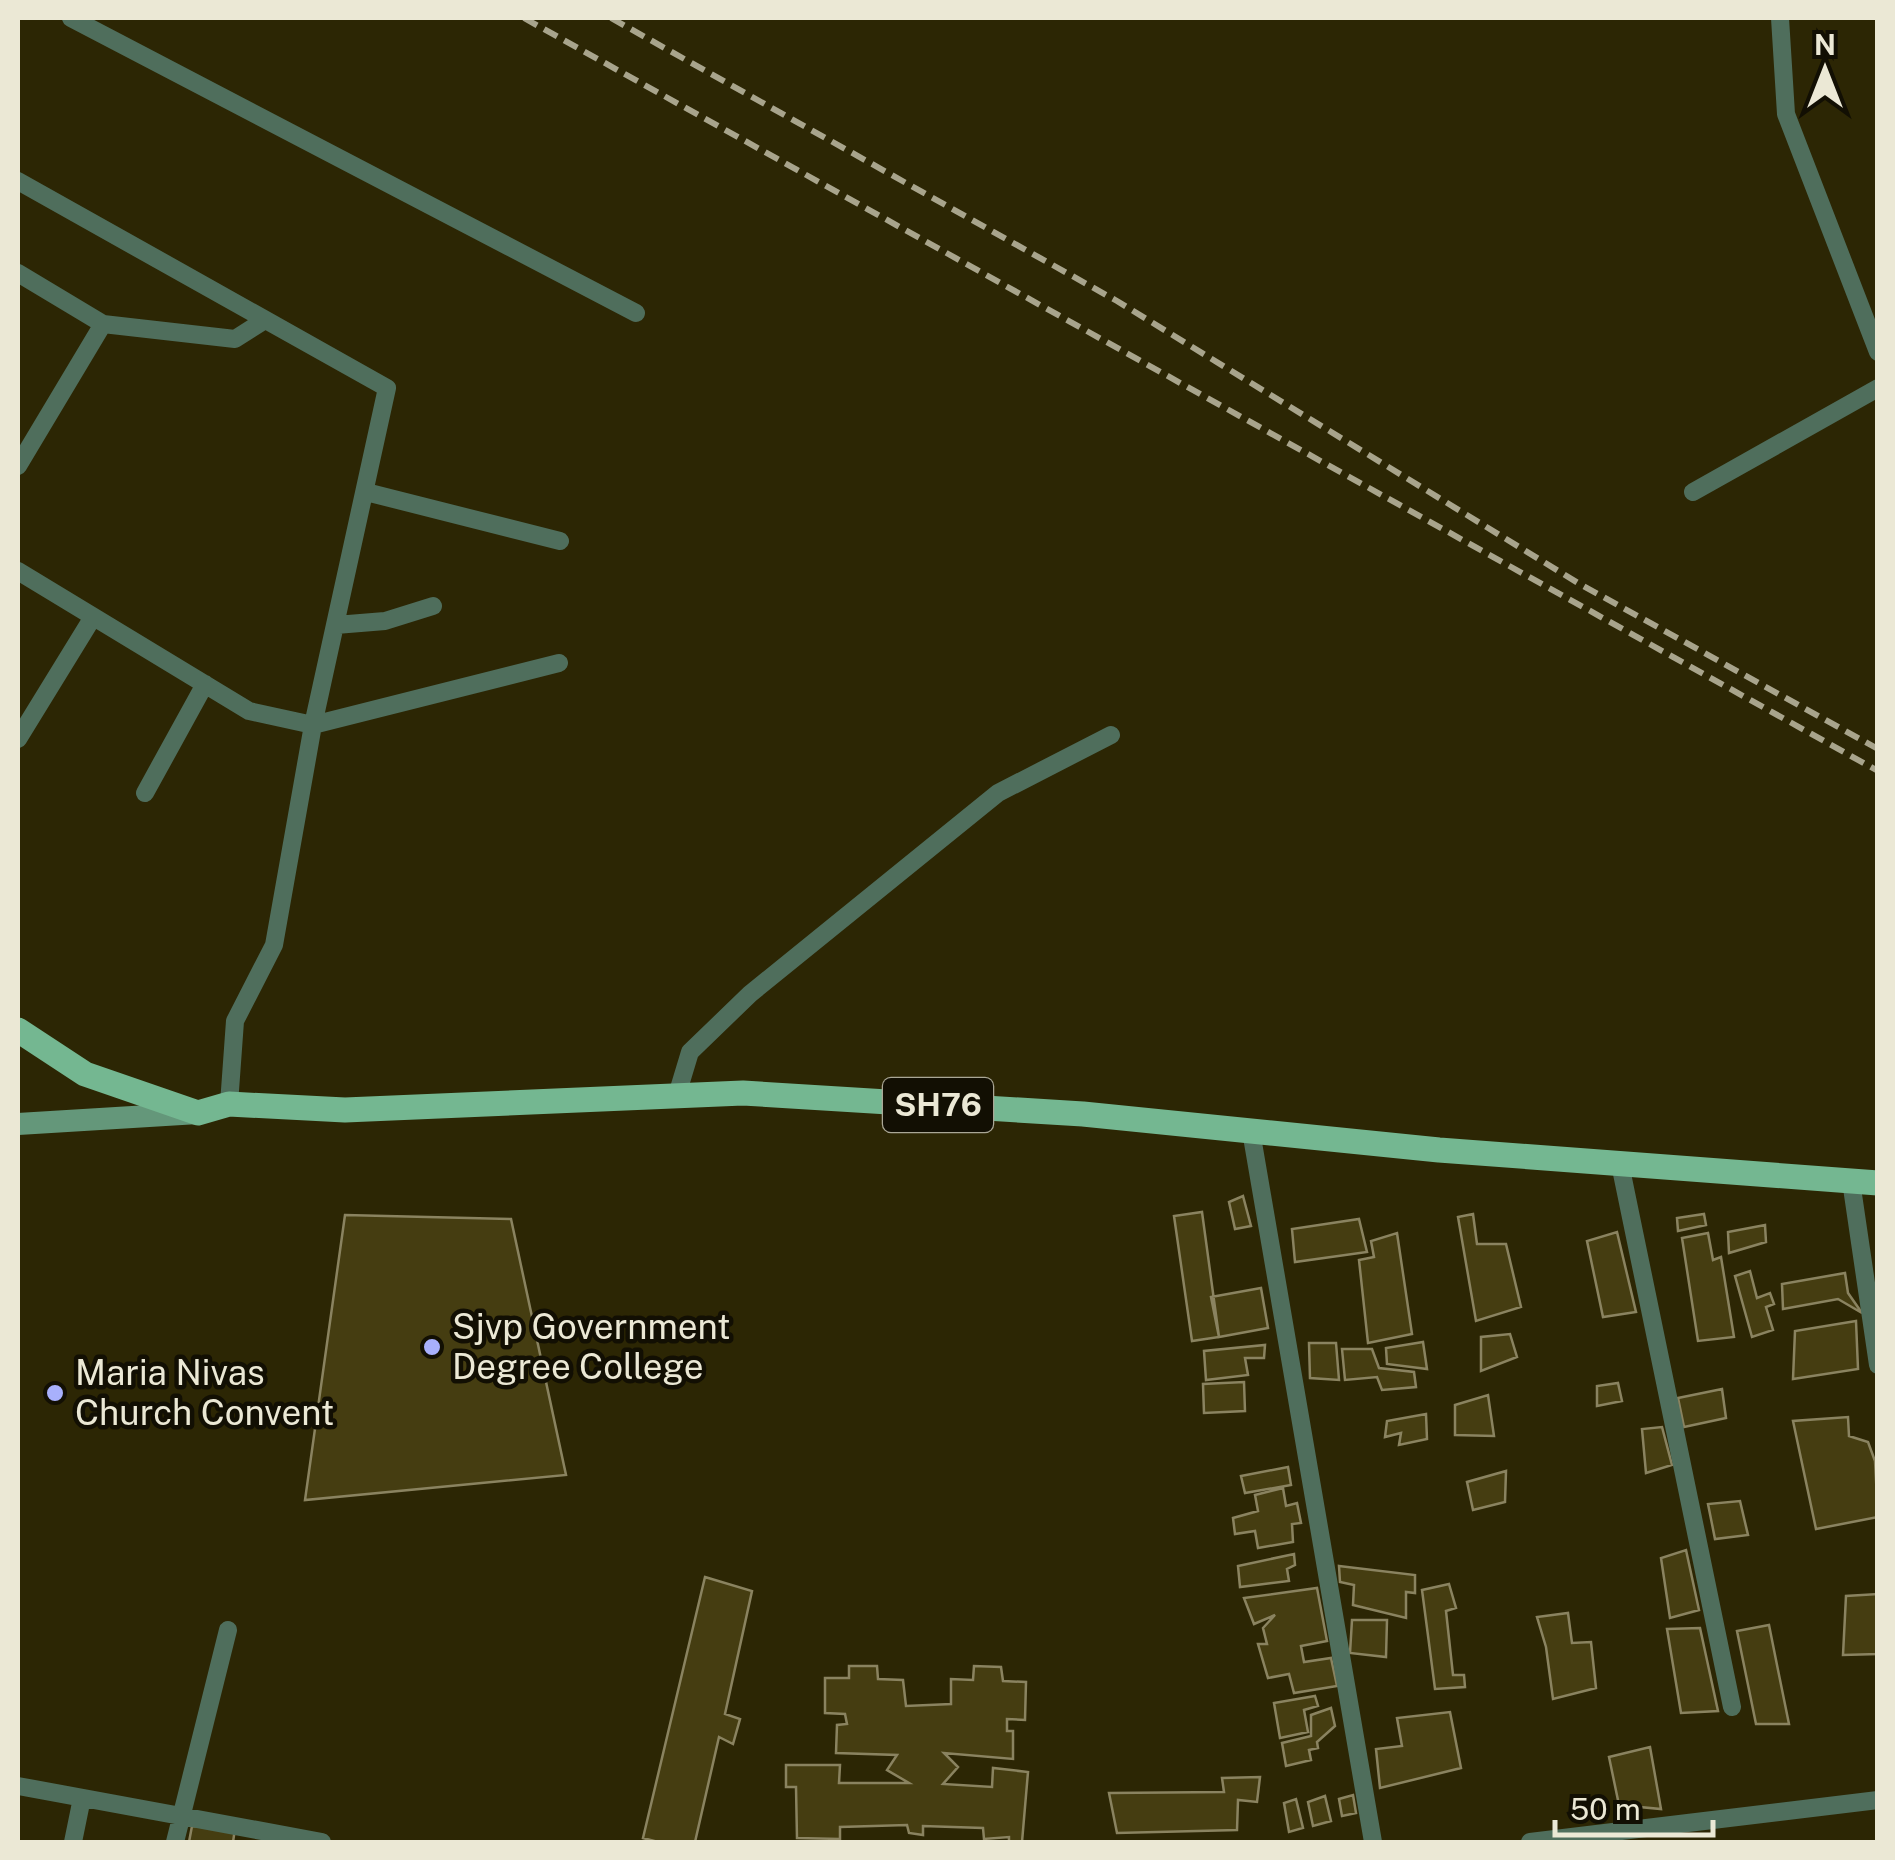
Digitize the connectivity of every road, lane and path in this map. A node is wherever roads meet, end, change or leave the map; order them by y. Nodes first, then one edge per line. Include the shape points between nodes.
1 (71, 18) edge
2 (1780, 18) edge
3 (18, 181) edge
4 (18, 274) edge
5 (636, 313) dead end
6 (265, 320) junction
7 (103, 324) junction
8 (1878, 352) edge
9 (1878, 388) edge
10 (18, 466) edge
11 (366, 492) junction
12 (1692, 492) dead end
13 (560, 542) dead end
14 (18, 571) edge
15 (434, 606) dead end
16 (94, 617) junction
17 (336, 624) junction
18 (559, 662) dead end
19 (204, 684) junction
20 (313, 725) junction
21 (1111, 735) dead end
22 (18, 739) edge
23 (145, 793) dead end
24 (18, 1030) edge
25 (677, 1095) junction
26 (230, 1104) junction
27 (198, 1113) junction
28 (18, 1124) edge
29 (1250, 1131) junction
30 (1620, 1164) junction
31 (1851, 1182) junction
32 (1878, 1184) edge
33 (1878, 1365) edge
34 (228, 1630) dead end
35 (1732, 1706) dead end
36 (18, 1786) edge
37 (82, 1798) junction
38 (1878, 1800) edge
39 (180, 1816) junction
40 (73, 1842) edge
41 (174, 1842) edge
42 (322, 1842) edge
43 (1373, 1842) edge
44 (1530, 1842) edge

1 - 5 street
2 - 8 street via 1786,114
3 - 6 street
4 - 7 street
6 - 7 street via 235,339
6 - 11 street via 387,388
7 - 10 street
9 - 12 street
11 - 13 street
11 - 17 street
14 - 16 street
15 - 17 street via 385,621
16 - 19 street
16 - 22 street
17 - 20 street
18 - 20 street
19 - 20 street via 249,711
19 - 23 street
20 - 26 street via 274,945 235,1021
21 - 25 street via 998,793 750,994 690,1052
24 - 27 main road via 85,1074
25 - 26 main road, SH76 via 345,1110
25 - 29 main road, SH76 via 1083,1114
26 - 27 main road, SH76
27 - 28 street
29 - 30 main road, SH76
29 - 43 street
30 - 31 main road, SH76
30 - 35 street
31 - 32 main road, SH76
31 - 33 street
34 - 39 street
36 - 37 street
37 - 39 street
37 - 40 street
38 - 44 street
39 - 41 street
39 - 42 street

